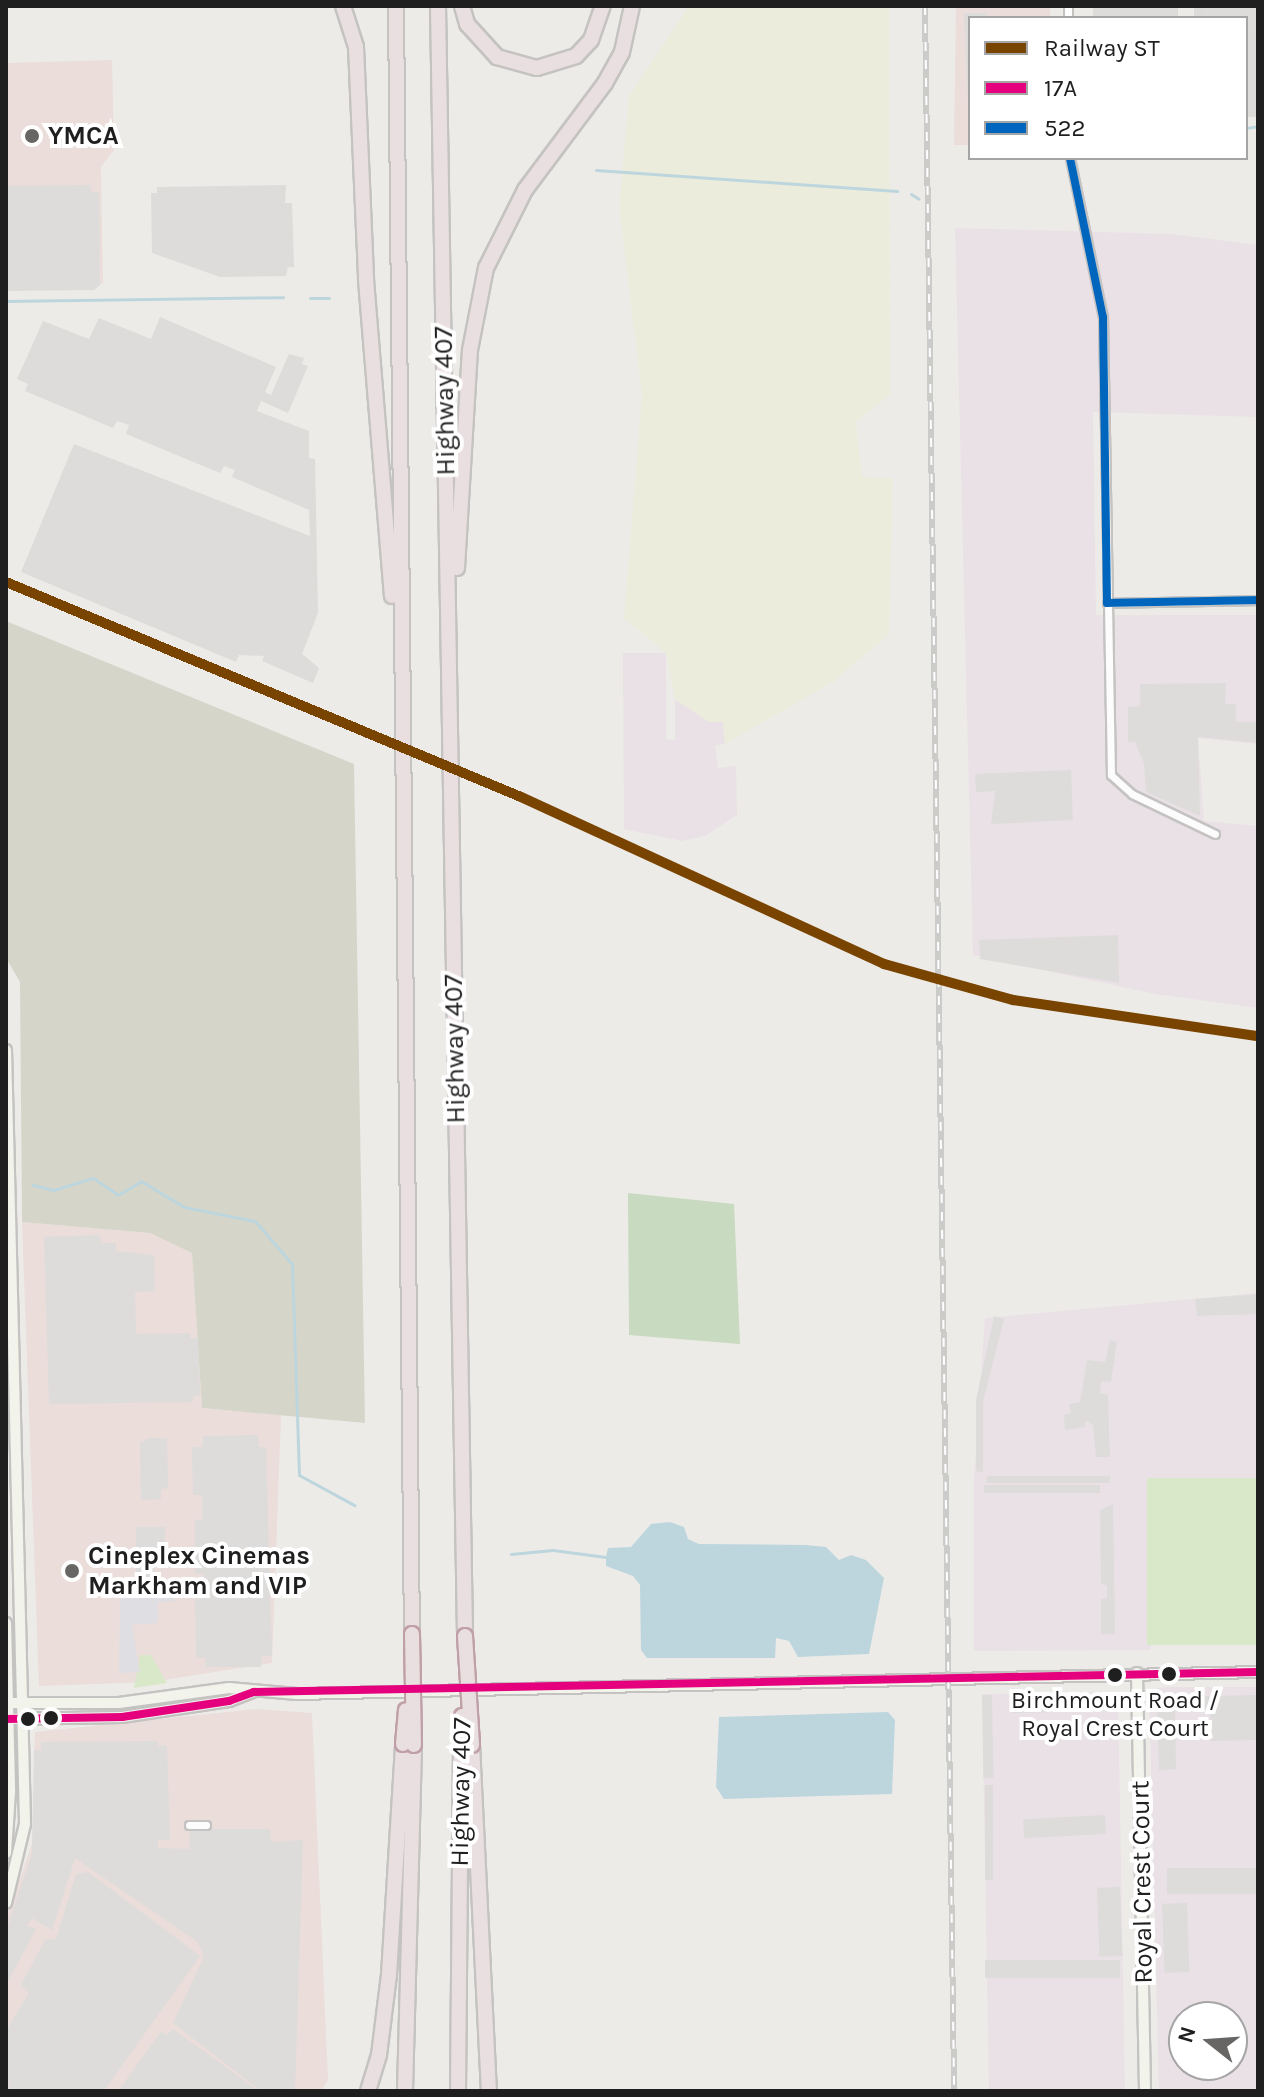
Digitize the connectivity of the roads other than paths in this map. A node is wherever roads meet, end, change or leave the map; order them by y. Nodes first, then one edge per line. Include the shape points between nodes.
1 (343, 6) edge
2 (396, 6) edge
3 (438, 6) edge
4 (462, 6) edge
5 (603, 6) edge
6 (632, 6) edge
7 (1070, 160) edge
8 (1258, 600) edge
9 (1107, 603) junction
10 (401, 688) junction
11 (451, 712) junction
12 (1215, 834) dead end
13 (6, 1050) edge
14 (10, 1428) edge
15 (6, 1623) edge
16 (1258, 1672) edge
17 (1137, 1673) junction
18 (254, 1692) junction
19 (7, 1703) edge
20 (22, 1703) junction
21 (7, 1719) edge
22 (23, 1719) junction
23 (409, 1744) junction
24 (466, 1744) junction
25 (189, 1825) dead end
26 (206, 1825) dead end
27 (6, 1853) edge
28 (6, 1903) edge
29 (368, 2091) edge
30 (405, 2091) edge
31 (458, 2091) edge
32 (489, 2091) edge
33 (1145, 2091) edge

1 - 10 highway via 356,47 366,280
2 - 10 highway, Highway 407
3 - 11 highway, Highway 407
4 - 5 highway via 467,24 497,57 537,68 558,66 576,56 591,40
6 - 11 highway via 622,52 605,83 525,190 486,268 470,350
7 - 9 street via 1103,317
8 - 9 street
9 - 12 street via 1111,775 1132,794
10 - 23 highway, Highway 407, bridge
11 - 24 highway, Highway 407, bridge
13 - 14 main road
14 - 20 main road
15 - 19 main road
16 - 17 main road
17 - 18 main road
17 - 33 main road, Royal Crest Court
18 - 20 main road via 229,1688 119,1703
18 - 22 main road via 229,1701 122,1717
19 - 20 main road
19 - 21 main road
20 - 22 main road
21 - 22 main road
21 - 27 main road
22 - 28 main road via 25,1824
23 - 29 highway via 389,1975 379,2055
23 - 30 highway, Highway 407
24 - 31 highway, Highway 407
24 - 32 highway
25 - 26 street

